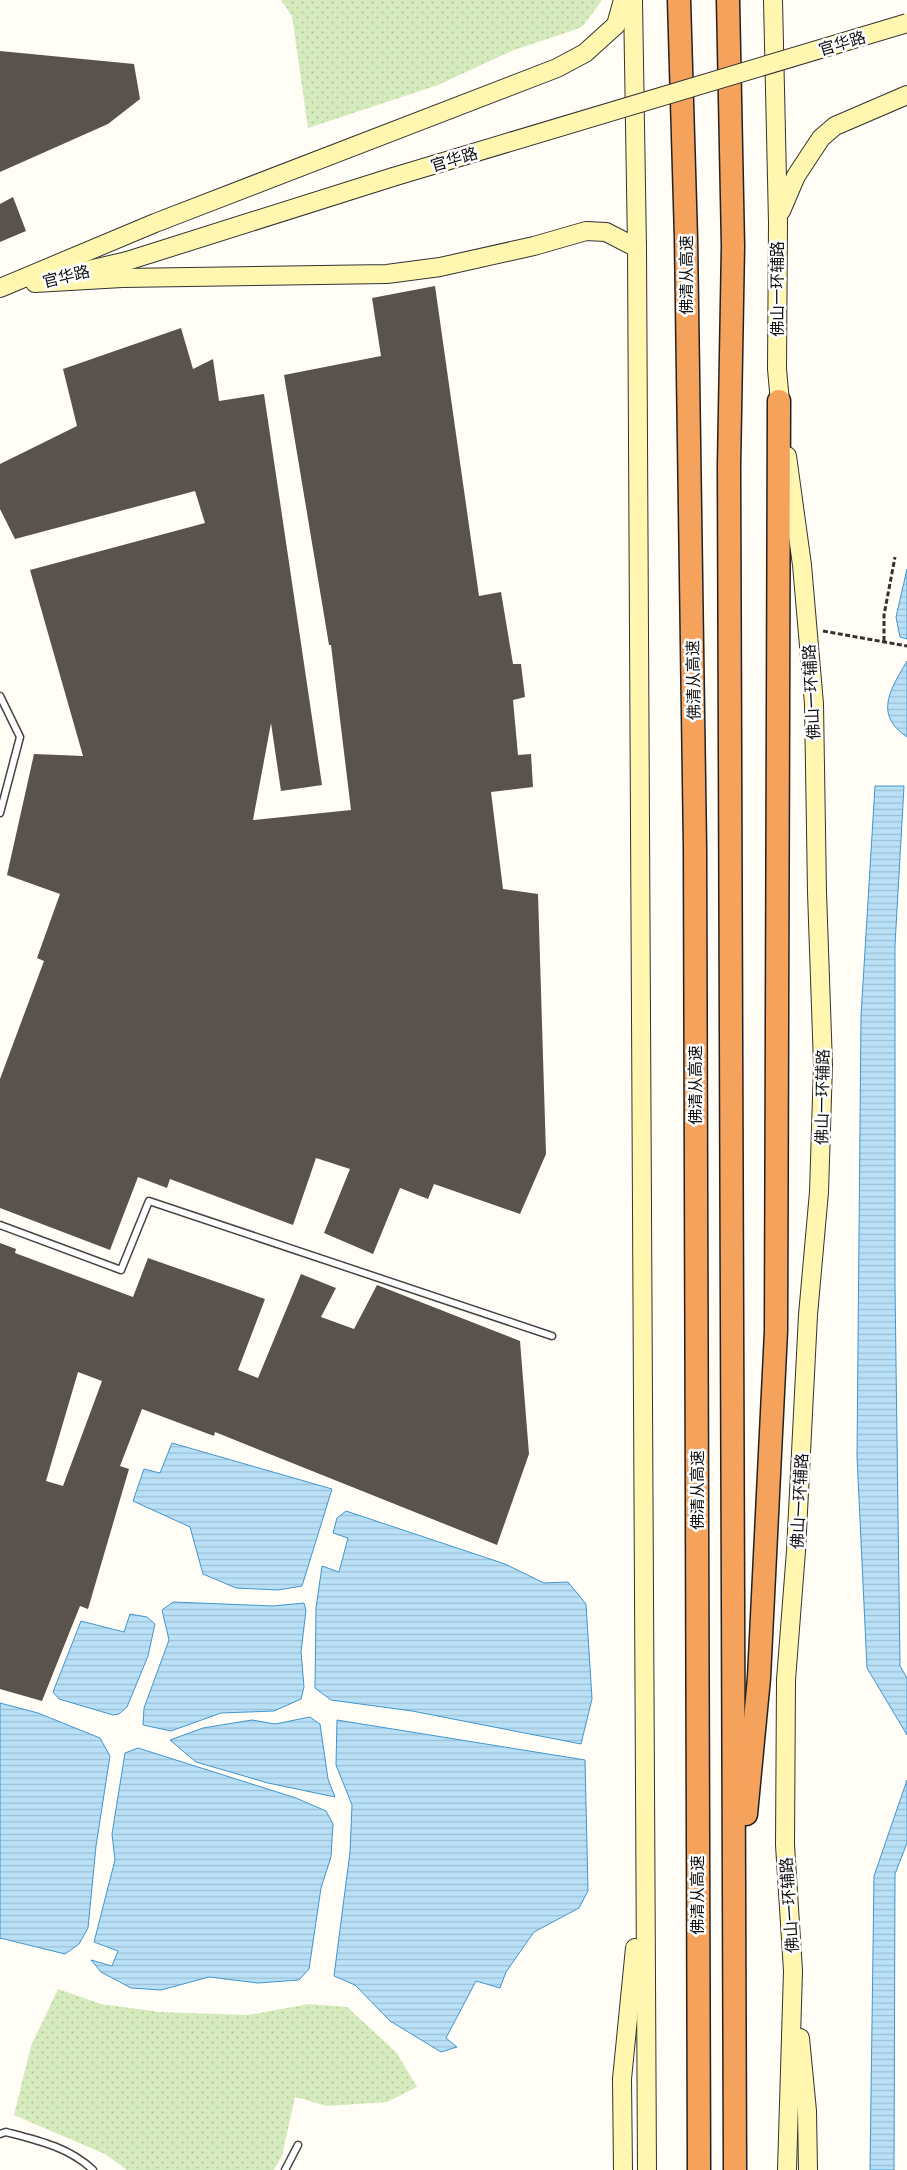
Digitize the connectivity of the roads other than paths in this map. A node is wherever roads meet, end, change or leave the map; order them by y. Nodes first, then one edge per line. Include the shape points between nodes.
1 (623, 0) edge
2 (633, 0) edge
3 (680, 0) edge
4 (728, 0) edge
5 (772, 0) edge
6 (907, 23) edge
7 (907, 95) edge
8 (778, 224) junction
9 (637, 248) junction
10 (35, 283) junction
11 (0, 288) edge
12 (0, 293) edge
13 (779, 400) junction
14 (0, 696) edge
15 (0, 813) edge
16 (0, 1225) edge
17 (552, 1336) dead end
18 (644, 1858) junction
19 (734, 1939) junction
20 (793, 1971) junction
21 (0, 2134) edge
22 (298, 2145) dead end
23 (92, 2170) edge
24 (285, 2170) edge
25 (623, 2170) edge
26 (647, 2170) edge
27 (700, 2170) edge
28 (735, 2170) edge
29 (787, 2170) edge
30 (808, 2170) edge

1 - 11 main road via 616,26 585,53 557,68 155,223
2 - 9 main road
3 - 27 highway, 佛清从高速 via 695,839
4 - 19 highway via 733,246 729,533
5 - 8 main road
6 - 10 main road, 官华路, bridge via 127,261
7 - 8 main road via 835,126 821,138 783,202
8 - 13 main road, 佛山一环辅路
9 - 10 main road via 606,232 586,231 449,265 388,274 122,278
9 - 18 main road
10 - 12 main road, 官华路
13 - 19 highway via 776,1331 760,1678
13 - 20 main road, 佛山一环辅路 via 802,565 814,704 823,1065 819,1192 808,1315 786,1680 785,1846
14 - 15 lane via 20,737
16 - 17 lane via 121,1270 149,1201
18 - 25 main road via 622,2079
18 - 26 main road
19 - 28 highway
20 - 29 main road, 佛山一环辅路
20 - 30 main road, 佛山一环辅路 via 807,2111
21 - 23 lane via 6,2132 50,2144 82,2160
22 - 24 lane

